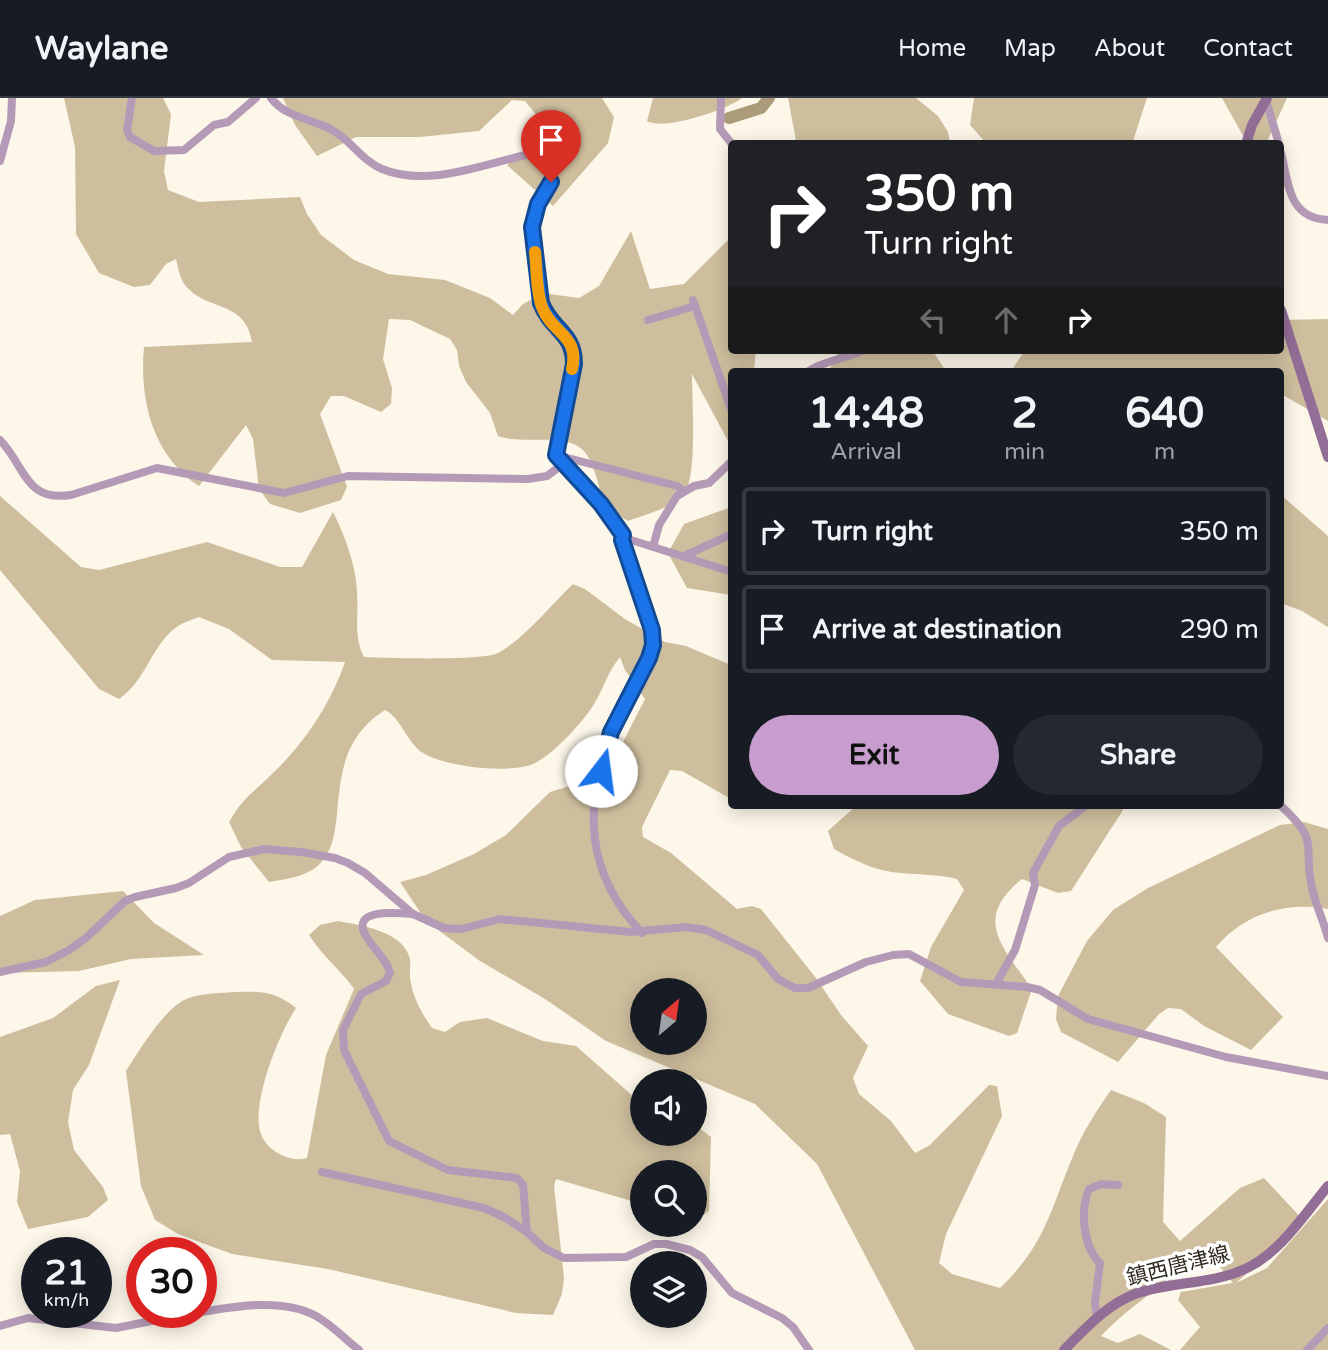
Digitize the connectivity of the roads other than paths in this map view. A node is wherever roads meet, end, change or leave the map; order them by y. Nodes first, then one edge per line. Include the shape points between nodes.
1 (12, 98) edge
2 (132, 98) edge
3 (256, 98) edge
4 (271, 98) edge
5 (721, 98) edge
6 (1267, 99) edge
7 (729, 140) edge
8 (1247, 140) edge
9 (1278, 140) edge
10 (0, 161) edge
11 (1284, 165) edge
12 (1328, 220) edge
13 (1284, 319) edge
14 (648, 320) dead end
15 (856, 354) edge
16 (814, 368) edge
17 (728, 401) edge
18 (0, 440) edge
19 (556, 455) junction
20 (1328, 457) edge
21 (562, 464) junction
22 (728, 465) edge
23 (684, 491) junction
24 (623, 535) junction
25 (728, 536) edge
26 (653, 547) junction
27 (684, 556) junction
28 (728, 571) edge
29 (1082, 809) edge
30 (1284, 809) edge
31 (413, 914) junction
32 (642, 933) junction
33 (1328, 938) edge
34 (0, 972) edge
35 (996, 984) junction
36 (1328, 1076) edge
37 (322, 1172) dead end
38 (1118, 1185) dead end
39 (1328, 1186) edge
40 (527, 1232) junction
41 (217, 1309) edge
42 (1097, 1317) junction
43 (0, 1326) edge
44 (126, 1326) edge
45 (1328, 1328) edge
46 (359, 1350) edge
47 (809, 1350) edge
48 (1064, 1350) edge
49 (1307, 1350) edge

1 - 10 street
2 - 3 street via 127,130 130,137 154,151 184,150
4 - 19 street via 288,113 337,132 369,161 396,173 435,176 530,154 547,161 551,182 532,227 541,303 574,352
5 - 7 street via 720,129
6 - 8 main road
6 - 9 street
11 - 12 street via 1299,209 1314,219
13 - 20 main road
14 - 17 street via 694,303
15 - 16 street
18 - 21 street via 35,489 57,497 157,468 284,492 360,475 528,479 547,476
19 - 21 street
19 - 23 street
21 - 24 street via 601,504
22 - 23 street via 709,483
23 - 26 street via 667,509
24 - 26 street
24 - 32 street via 653,645 611,732 596,792 593,831 603,871 628,918
25 - 27 street
26 - 27 street
27 - 28 street
29 - 35 street via 1059,826 1033,873 1035,886 1016,950
30 - 33 street via 1308,836 1312,891
31 - 32 street via 432,924 461,929 500,919
31 - 34 street via 348,863 264,849 229,857 176,888 125,901 69,950 46,962
31 - 40 street via 379,912 368,917 365,934 390,973 386,981 361,994 343,1030 344,1050 389,1141 448,1170 517,1178 523,1185
32 - 35 street via 686,927 706,930 758,955 778,979 795,988 808,988 866,962 909,954 961,982
35 - 36 street via 1040,990 1088,1019 1226,1056
37 - 40 street via 484,1208
38 - 42 street via 1101,1184 1089,1189 1086,1196 1086,1236 1100,1264
39 - 42 main road, 鎮西唐津線 via 1273,1250 1246,1268 1224,1277 1135,1294
40 - 47 street via 564,1258 626,1257 654,1244 690,1250 702,1257 732,1293 793,1327
41 - 46 street via 300,1309 324,1321
42 - 48 main road, 鎮西唐津線
43 - 44 street via 28,1318
45 - 49 street

